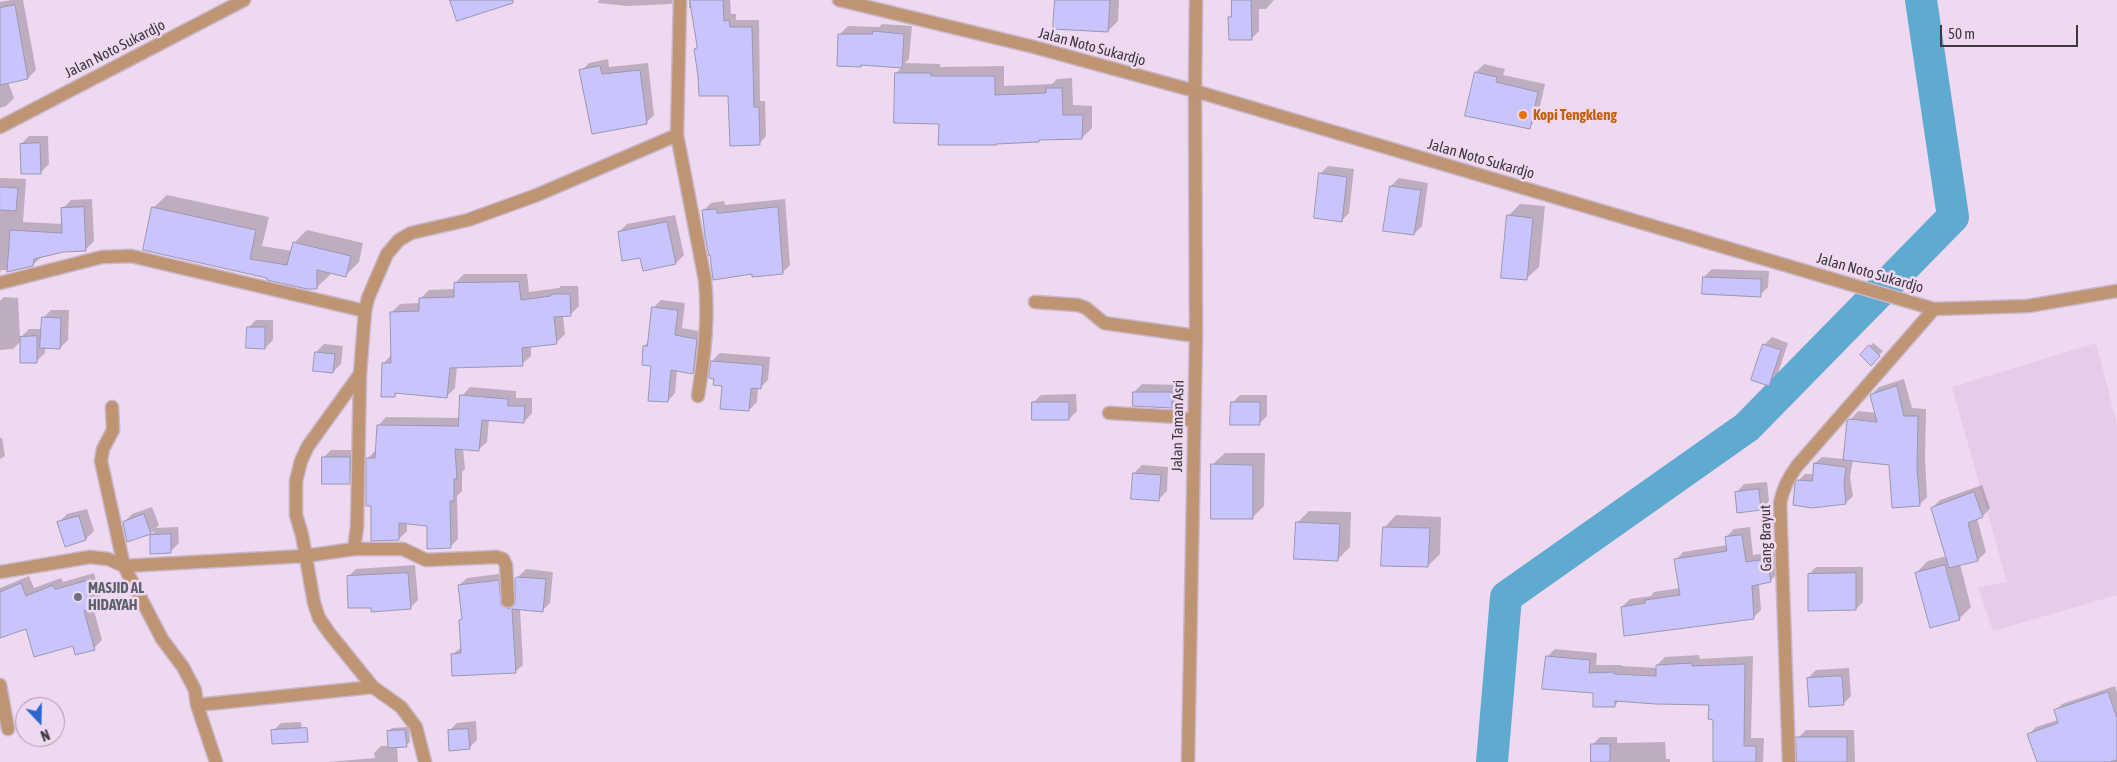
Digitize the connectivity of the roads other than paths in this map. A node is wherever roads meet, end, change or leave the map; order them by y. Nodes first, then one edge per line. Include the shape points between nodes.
1 (244, 0) edge
2 (680, 0) edge
3 (839, 0) edge
4 (1196, 0) edge
5 (1195, 91) junction
6 (0, 127) edge
7 (677, 135) junction
8 (0, 283) edge
9 (2117, 291) edge
10 (1035, 302) dead end
11 (1934, 309) junction
12 (365, 311) junction
13 (1196, 336) junction
14 (360, 374) junction
15 (698, 396) dead end
16 (112, 407) dead end
17 (1109, 413) dead end
18 (1194, 422) junction
19 (354, 549) junction
20 (305, 556) junction
21 (124, 566) junction
22 (0, 572) edge
23 (508, 601) dead end
24 (0, 684) edge
25 (373, 687) junction
26 (197, 704) junction
27 (8, 729) dead end
28 (216, 762) edge
29 (425, 762) edge
30 (1188, 762) edge
31 (1789, 762) edge

1 - 6 street, Jalan Noto Sukardjo
2 - 7 street
3 - 5 street, Jalan Noto Sukardjo via 1034,47
4 - 5 street, Jalan Taman Asri
5 - 11 street, Jalan Noto Sukardjo
5 - 13 street, Jalan Taman Asri
7 - 12 street via 537,196 468,220 411,233 399,240 387,254
7 - 15 street via 707,300
8 - 12 street via 102,257 131,256
9 - 11 street, Jalan Noto Sukardjo via 2028,306
10 - 13 street via 1078,305 1104,323
11 - 31 street, Gang Brayut via 1797,466 1783,491 1780,503
12 - 14 street
13 - 18 street, Jalan Taman Asri
14 - 19 street
14 - 20 street via 308,446 301,461 295,500
16 - 21 street via 113,430 101,461
17 - 18 street via 1180,417
18 - 30 street, Jalan Taman Asri
19 - 20 street
19 - 23 street via 403,549 426,560 503,559
20 - 21 street
20 - 25 street via 319,618
21 - 22 street via 108,559 90,557
21 - 26 street via 162,639 195,690
24 - 27 street
25 - 26 street
25 - 29 street via 401,707 416,727
26 - 28 street

